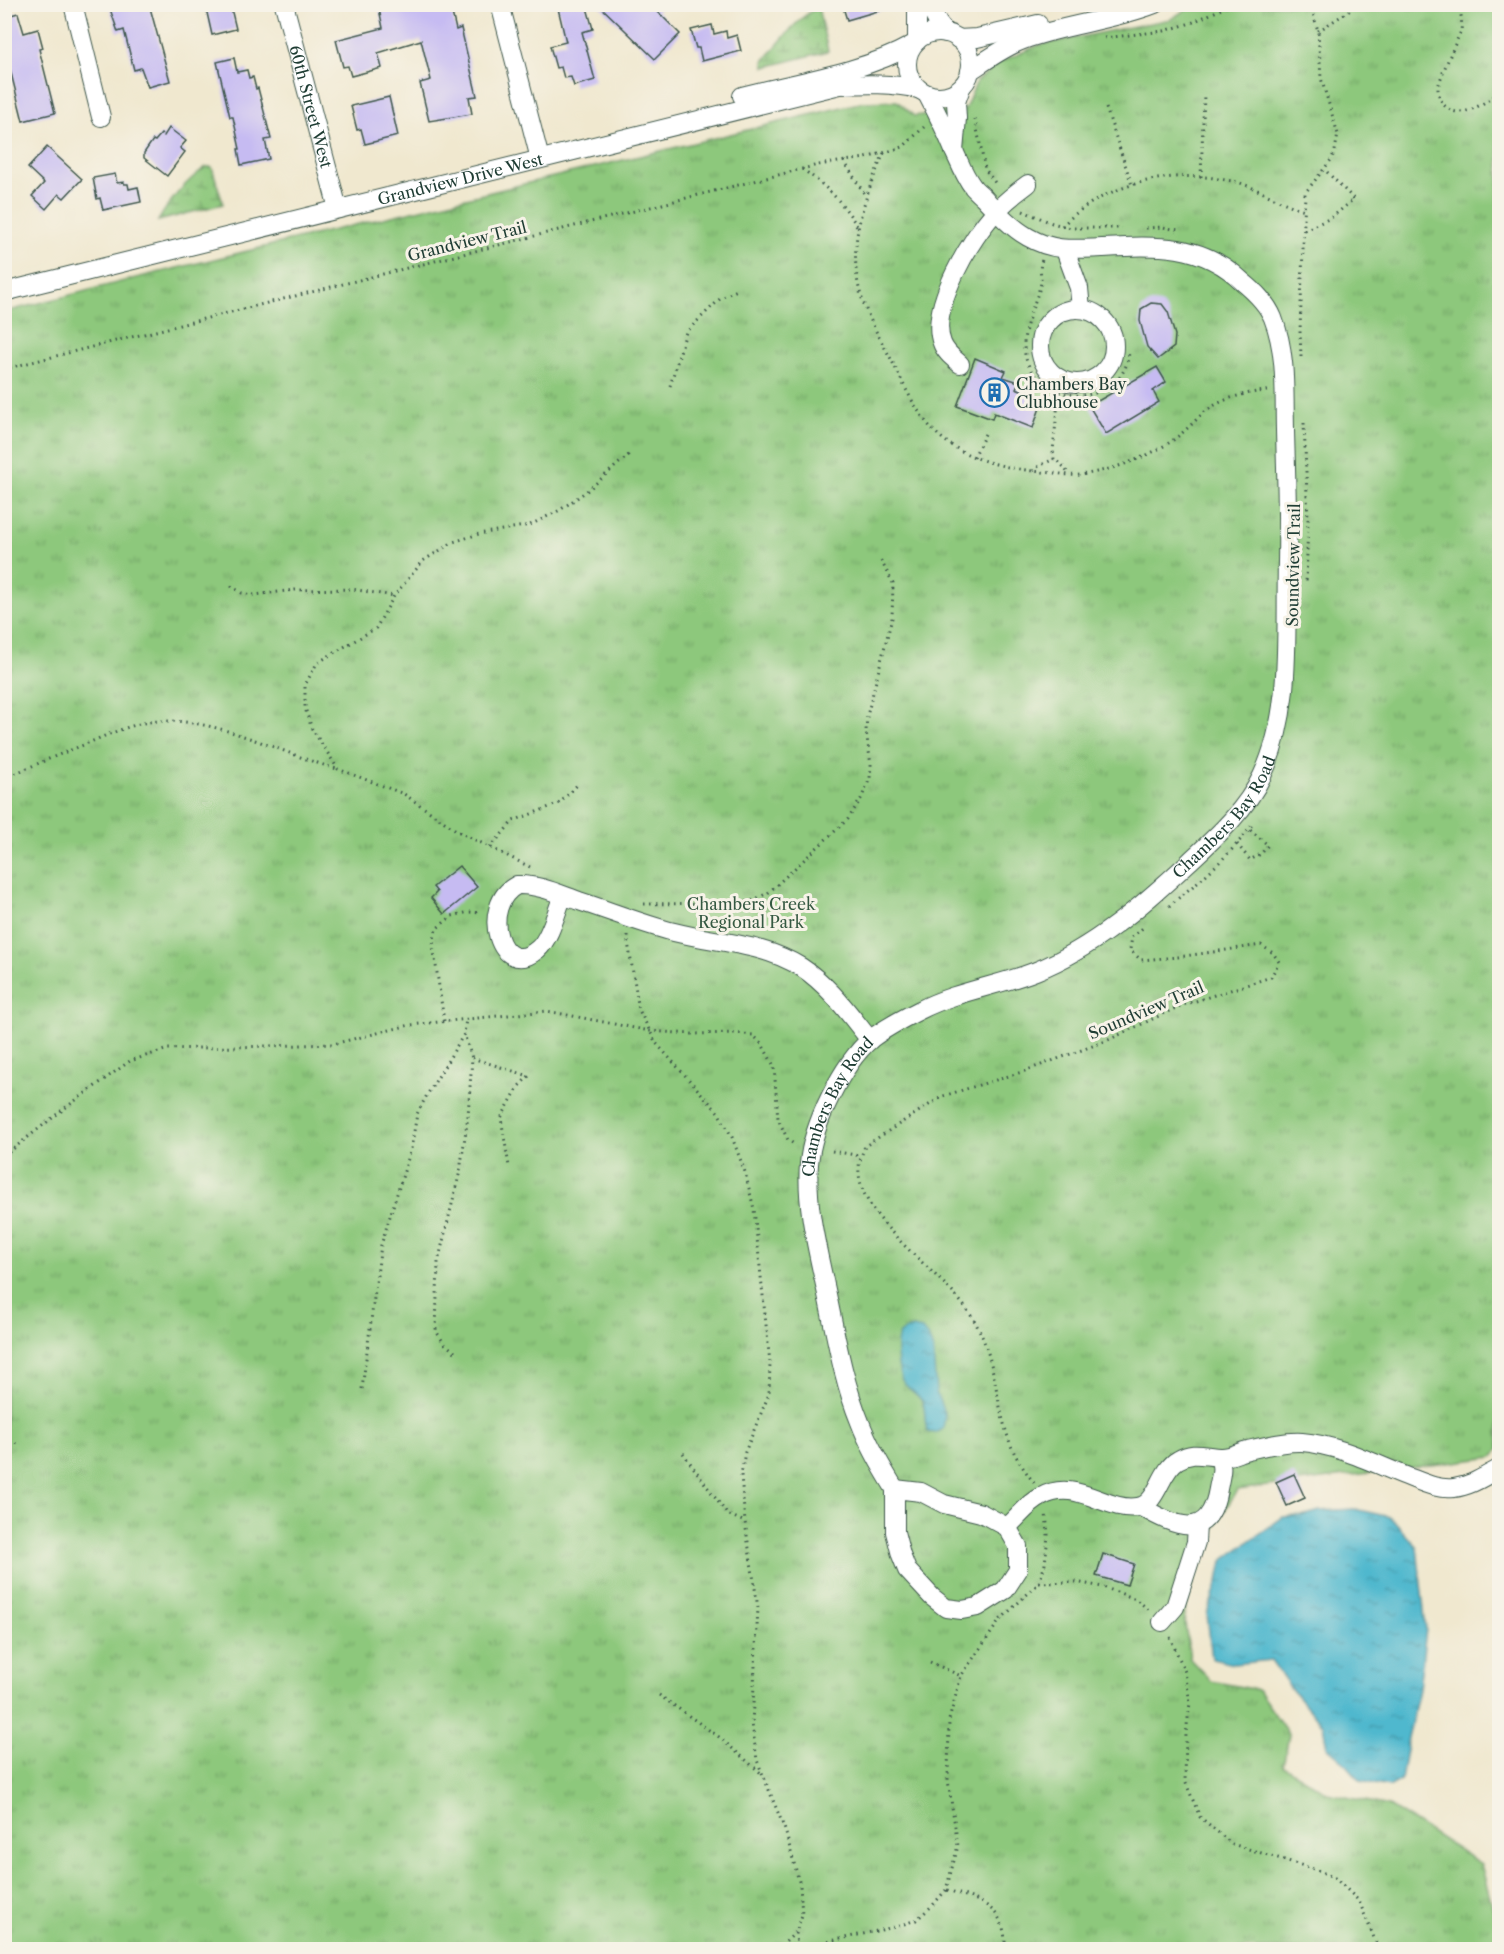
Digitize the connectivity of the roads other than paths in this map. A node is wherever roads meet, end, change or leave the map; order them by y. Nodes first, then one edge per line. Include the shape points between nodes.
1 (73, 4) edge
2 (284, 4) edge
3 (500, 4) edge
4 (917, 4) edge
5 (928, 4) edge
6 (1115, 4) edge
7 (1155, 4) edge
8 (952, 36) junction
9 (915, 43) junction
10 (970, 71) junction
11 (961, 88) junction
12 (922, 91) junction
13 (101, 117) dead end
14 (954, 151) junction
15 (539, 153) junction
16 (1028, 183) dead end
17 (336, 204) junction
18 (995, 212) junction
19 (1056, 248) junction
20 (4, 280) edge
21 (4, 292) edge
22 (1081, 309) junction
23 (960, 364) dead end
24 (563, 895) junction
25 (870, 1040) junction
26 (1219, 1457) junction
27 (1500, 1468) edge
28 (896, 1489) junction
29 (1141, 1507) junction
30 (1197, 1525) junction
31 (1007, 1527) junction
32 (1162, 1623) road end

1 - 13 street
2 - 17 street, 60th Street West
3 - 15 street
4 - 9 street
5 - 8 street via 938,23
6 - 8 street via 977,38
7 - 10 street via 1022,40
8 - 9 street via 929,34
8 - 10 street via 967,50
9 - 12 street via 907,68 911,81
9 - 15 street, Grandview Drive West via 865,66
10 - 11 street
11 - 12 street via 948,95 934,96
11 - 14 street via 956,102
12 - 14 street
12 - 15 street, Grandview Drive West via 883,84 840,85
14 - 18 street via 973,188
15 - 17 street, Grandview Drive West
16 - 18 street
17 - 20 street, Grandview Drive West
17 - 21 street, Grandview Drive West
18 - 19 street via 1030,238
18 - 23 street via 963,260 943,301 939,327 942,344
19 - 22 street via 1079,288
19 - 25 street, Chambers Bay Road via 1140,245 1192,251 1236,275 1263,302 1274,320 1284,363 1288,534 1282,717 1261,779 1246,801 1226,827 1150,898 1076,951 1038,970 921,1009
22 - 22 street via 1057,314 1041,333 1039,346 1047,369 1068,382 1086,382 1102,374 1113,352 1110,329 1093,312
24 - 24 street via 517,885 505,894 496,933 502,947 513,955 525,956 538,949
24 - 25 street via 676,933 762,950 801,967 833,993
25 - 28 street, Chambers Bay Road via 850,1065 819,1120 809,1162 808,1190 817,1250 852,1398 876,1457
26 - 27 street via 1290,1442 1311,1443 1340,1450 1433,1487 1454,1488
26 - 29 street via 1198,1453 1178,1460 1164,1474 1151,1500
26 - 30 street via 1222,1465 1214,1508
28 - 31 street via 921,1492 944,1504 981,1513
28 - 31 street via 895,1532 907,1570 946,1608 978,1607 1005,1590 1018,1570 1018,1546
29 - 30 street via 1177,1524
29 - 31 street via 1127,1507 1074,1491 1051,1492 1029,1505
30 - 32 street via 1196,1542 1175,1607

